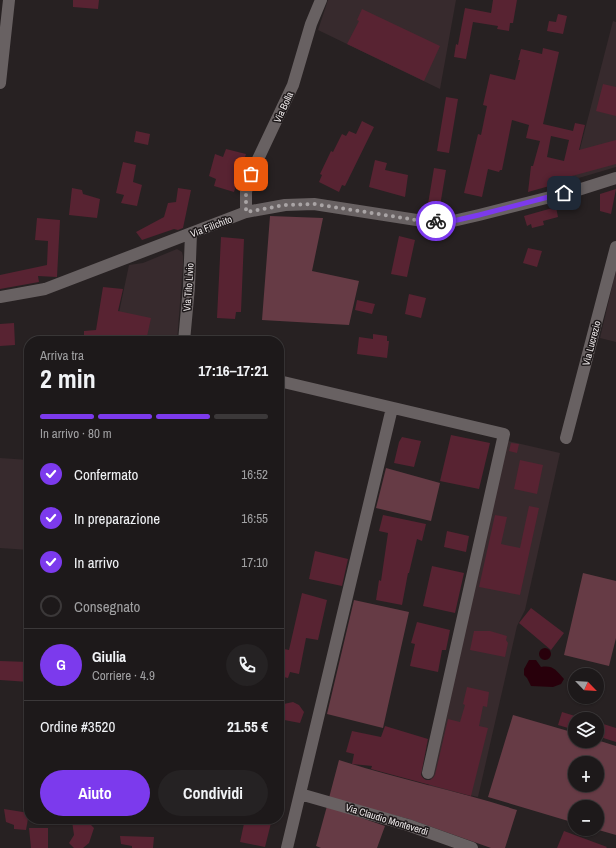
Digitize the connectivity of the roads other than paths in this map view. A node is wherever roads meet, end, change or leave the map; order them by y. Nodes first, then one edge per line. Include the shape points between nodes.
1 (9, 0) edge
2 (321, 0) edge
3 (0, 82) edge
4 (616, 178) edge
5 (246, 212) junction
6 (191, 233) junction
7 (616, 247) edge
8 (0, 297) edge
9 (184, 336) edge
10 (284, 381) edge
11 (392, 408) junction
12 (566, 438) dead end
13 (428, 773) dead end
14 (300, 794) junction
15 (287, 848) edge
16 (472, 848) edge

1 - 3 street
2 - 5 street, Via Bolla via 293,85 251,174 246,192
4 - 5 street, Via Filichito via 453,221 423,221 314,204 285,205
5 - 6 street, Via Filichito
6 - 8 street, Via Filichito via 45,288
6 - 9 street, Via Tito Livio
7 - 12 street, Via Lucrezio
10 - 11 street
11 - 13 street via 504,434
11 - 14 street
14 - 15 street
14 - 16 street, Via Claudio Monteverdi via 408,825

